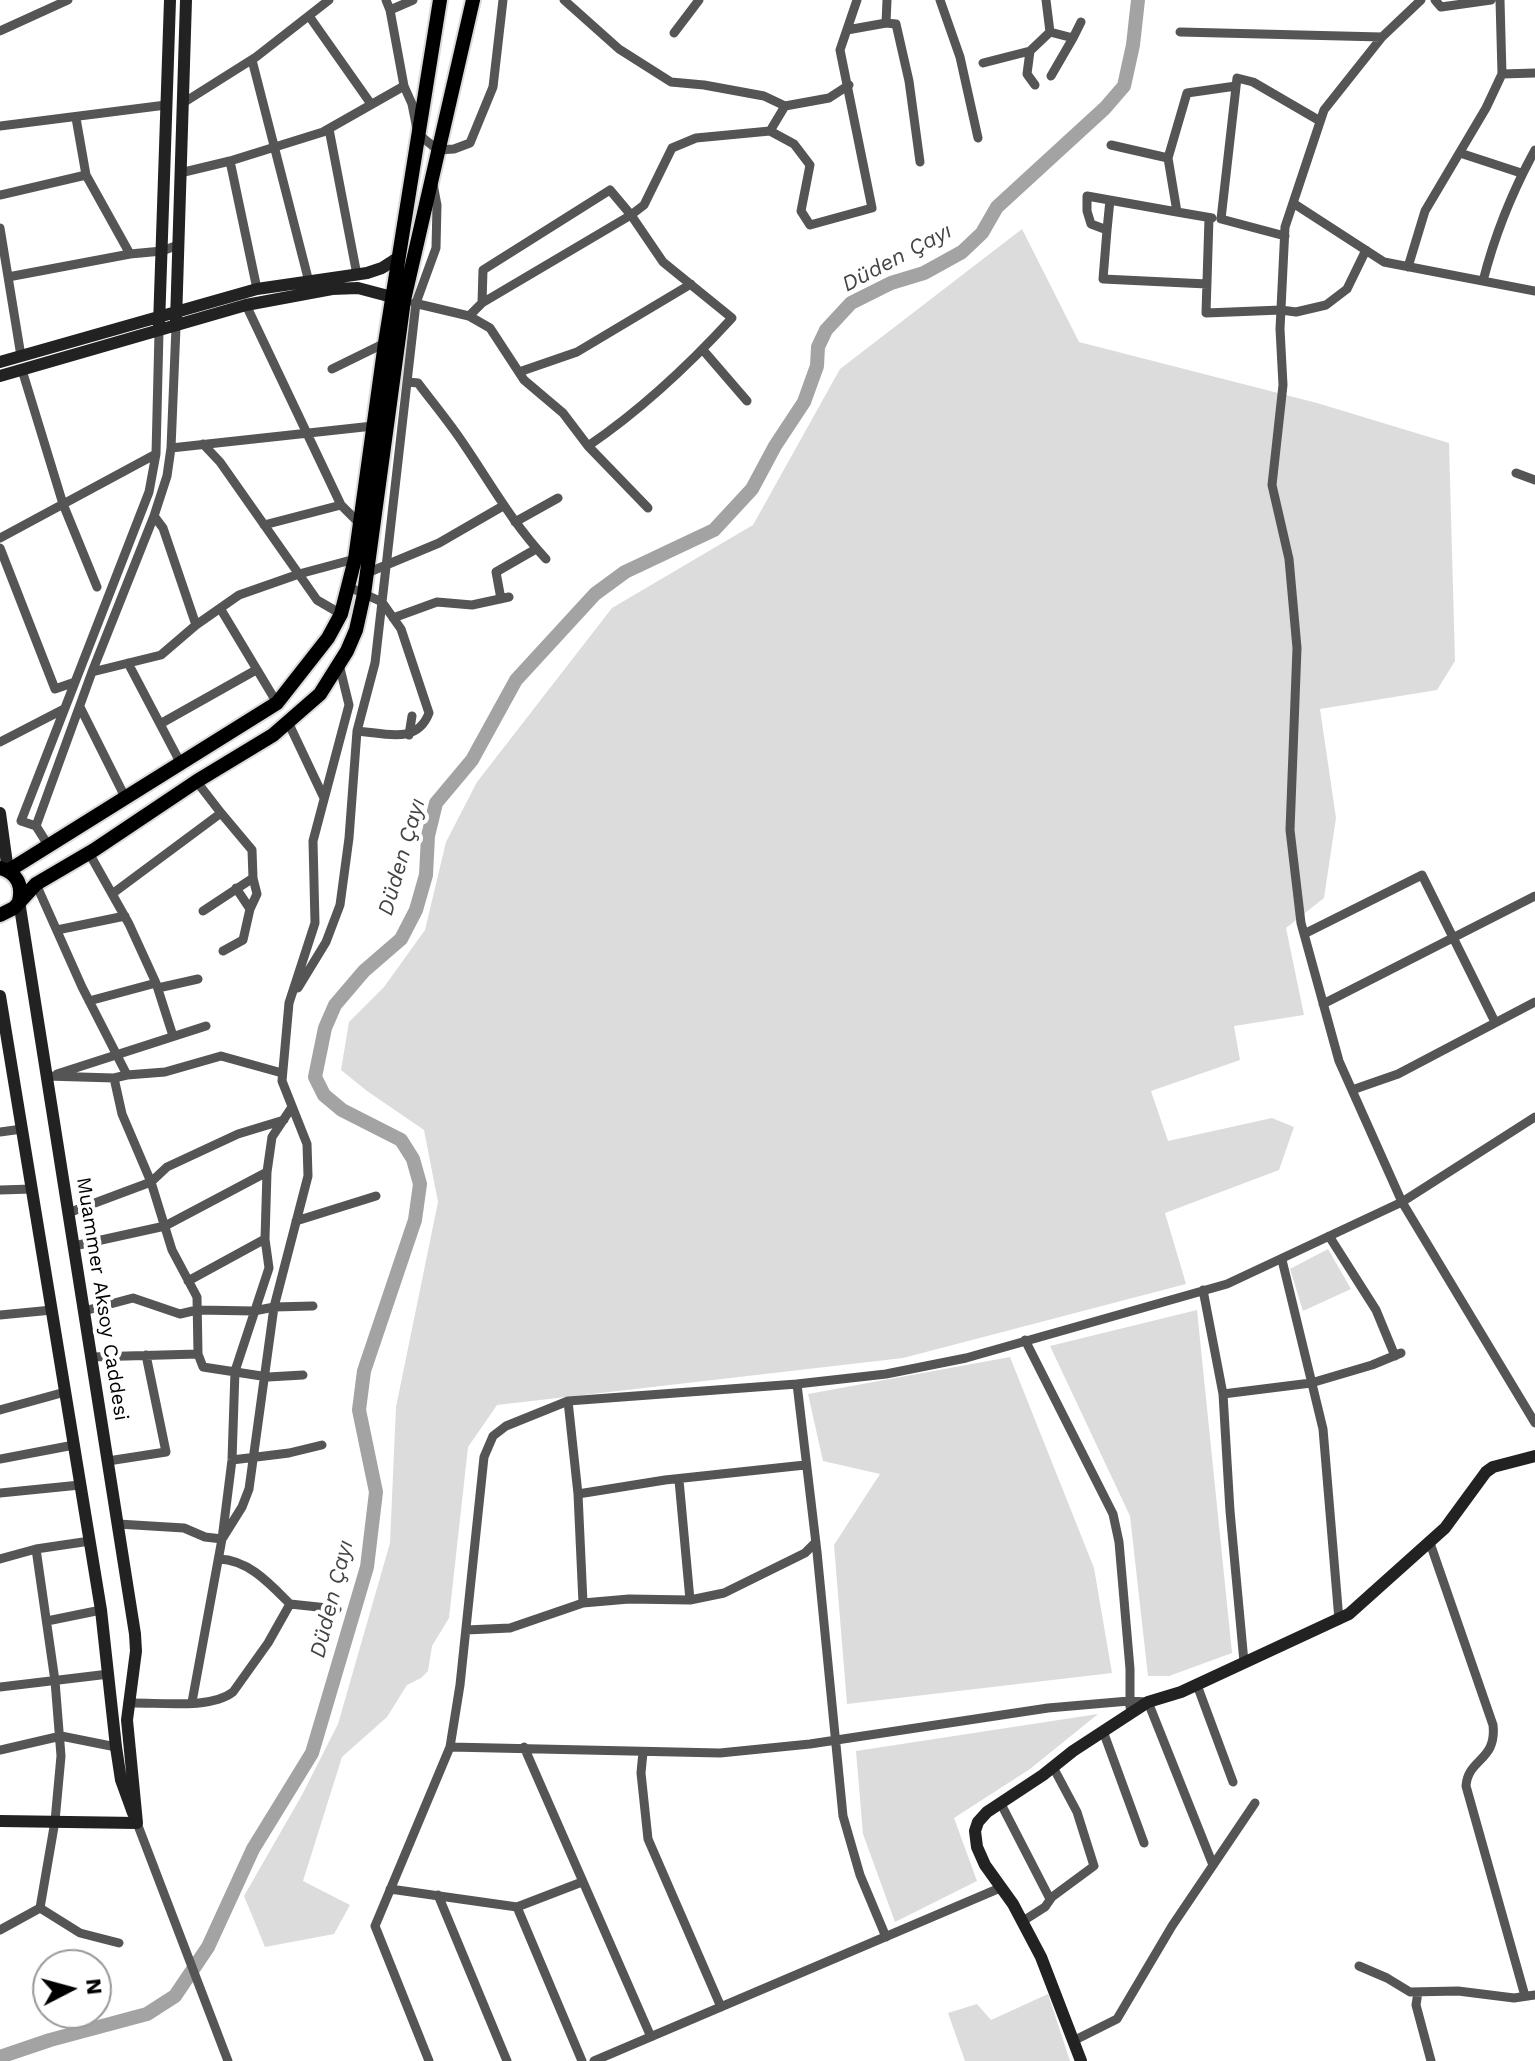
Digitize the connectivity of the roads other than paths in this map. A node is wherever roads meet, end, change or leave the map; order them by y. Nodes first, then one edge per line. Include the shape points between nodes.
1 (68, 0) edge
2 (170, 0) edge
3 (186, 0) edge
4 (329, 0) edge
5 (386, 0) edge
6 (413, 0) edge
7 (440, 0) edge
8 (473, 0) edge
9 (503, 0) edge
10 (564, 0) edge
11 (699, 0) edge
12 (857, 0) edge
13 (887, 0) edge
14 (940, 0) edge
15 (1046, 0) edge
16 (1421, 0) edge
17 (1435, 0) edge
18 (1491, 0) edge
19 (1500, 0) edge
20 (390, 10) junction
21 (309, 16) junction
22 (1081, 22) dead end
23 (886, 23) junction
24 (847, 30) junction
25 (0, 31) edge
26 (1050, 32) junction
27 (1180, 32) dead end
28 (674, 33) dead end
29 (1382, 37) junction
30 (1073, 38) junction
31 (1030, 51) junction
32 (252, 60) junction
33 (983, 63) dead end
34 (1535, 73) edge
35 (1502, 74) junction
36 (1051, 76) dead end
37 (849, 85) junction
38 (1035, 85) dead end
39 (404, 86) junction
40 (1236, 86) junction
41 (183, 103) junction
42 (371, 104) junction
43 (166, 105) junction
44 (785, 106) junction
45 (76, 118) junction
46 (1320, 121) junction
47 (0, 126) edge
48 (329, 129) junction
49 (770, 131) junction
50 (418, 134) junction
51 (978, 138) dead end
52 (1111, 145) dead end
53 (275, 148) junction
54 (438, 150) junction
55 (1535, 150) edge
56 (1460, 153) junction
57 (1168, 158) junction
58 (230, 161) junction
59 (920, 162) dead end
60 (180, 173) junction
61 (1521, 173) junction
62 (86, 175) junction
63 (0, 195) edge
64 (1110, 200) junction
65 (1293, 203) junction
66 (1177, 212) junction
67 (631, 215) junction
68 (1209, 218) junction
69 (1221, 219) junction
70 (0, 228) edge
71 (1107, 230) junction
72 (1285, 236) junction
73 (178, 245) junction
74 (1366, 250) junction
75 (162, 251) junction
76 (130, 254) junction
77 (399, 257) junction
78 (1408, 267) junction
79 (357, 275) junction
80 (8, 277) junction
81 (1483, 281) junction
82 (309, 282) junction
83 (691, 284) junction
84 (1207, 284) junction
85 (257, 289) junction
86 (1535, 291) edge
87 (404, 300) junction
88 (482, 303) junction
89 (246, 305) junction
90 (1281, 310) junction
91 (469, 316) junction
92 (159, 318) junction
93 (176, 320) junction
94 (159, 332) junction
95 (385, 343) junction
96 (703, 350) junction
97 (21, 356) junction
98 (0, 362) edge
99 (332, 369) dead end
100 (22, 370) junction
101 (519, 372) junction
102 (0, 376) edge
103 (408, 382) junction
104 (747, 401) dead end
105 (373, 426) junction
106 (307, 432) junction
107 (203, 444) junction
108 (588, 446) junction
109 (171, 448) junction
110 (156, 454) junction
111 (1516, 473) dead end
112 (1535, 480) edge
113 (558, 498) dead end
114 (63, 504) junction
115 (341, 505) junction
116 (503, 506) junction
117 (648, 508) dead end
118 (154, 516) junction
119 (515, 522) junction
120 (360, 524) junction
121 (264, 525) junction
122 (0, 538) edge
123 (0, 548) edge
124 (536, 549) junction
125 (355, 559) junction
126 (546, 559) dead end
127 (386, 565) junction
128 (367, 573) junction
129 (299, 574) junction
130 (97, 587) dead end
131 (349, 587) junction
132 (364, 594) junction
133 (382, 602) junction
134 (220, 608) junction
135 (341, 614) junction
136 (393, 618) junction
137 (196, 625) junction
138 (128, 663) junction
139 (339, 664) junction
140 (256, 670) junction
141 (92, 672) junction
142 (75, 682) junction
143 (277, 703) junction
144 (80, 707) junction
145 (64, 709) junction
146 (412, 716) dead end
147 (288, 722) junction
148 (160, 724) junction
149 (357, 731) junction
150 (409, 735) junction
151 (0, 742) edge
152 (180, 762) junction
153 (197, 782) junction
154 (125, 797) junction
155 (324, 799) junction
156 (0, 813) edge
157 (221, 813) junction
158 (36, 826) junction
159 (48, 845) junction
160 (89, 853) junction
161 (4, 870) edge
162 (253, 878) junction
163 (36, 884) junction
164 (236, 888) junction
165 (112, 894) junction
166 (1535, 896) edge
167 (19, 901) junction
168 (250, 909) junction
169 (203, 911) dead end
170 (0, 915) edge
171 (125, 916) junction
172 (57, 930) junction
173 (1304, 934) junction
174 (1453, 936) junction
175 (223, 951) dead end
176 (198, 979) dead end
177 (157, 985) junction
178 (0, 996) edge
179 (89, 1001) junction
180 (1535, 1002) edge
181 (289, 1003) junction
182 (1323, 1004) junction
183 (1495, 1022) junction
184 (206, 1026) dead end
185 (173, 1036) junction
186 (116, 1053) junction
187 (6, 1067) edge
188 (282, 1073) junction
189 (127, 1075) junction
190 (47, 1076) junction
191 (114, 1078) junction
192 (1352, 1090) junction
193 (292, 1107) junction
194 (1535, 1117) edge
195 (284, 1120) junction
196 (22, 1129) junction
197 (0, 1132) edge
198 (267, 1172) junction
199 (151, 1182) junction
200 (32, 1189) junction
201 (0, 1190) edge
202 (376, 1196) dead end
203 (1402, 1202) junction
204 (68, 1213) junction
205 (296, 1221) junction
206 (165, 1226) junction
207 (1329, 1236) junction
208 (265, 1239) junction
209 (74, 1246) junction
210 (1282, 1260) junction
211 (188, 1281) junction
212 (1203, 1290) junction
213 (313, 1306) dead end
214 (274, 1307) junction
215 (52, 1310) junction
216 (197, 1310) junction
217 (84, 1311) junction
218 (254, 1311) junction
219 (0, 1315) edge
220 (1025, 1340) junction
221 (198, 1354) junction
222 (146, 1355) junction
223 (91, 1357) junction
224 (235, 1371) junction
225 (303, 1375) dead end
226 (263, 1376) junction
227 (1311, 1383) junction
228 (797, 1384) junction
229 (65, 1392) junction
230 (1223, 1394) junction
231 (568, 1401) junction
232 (0, 1410) edge
233 (1535, 1423) edge
234 (74, 1445) junction
235 (322, 1445) dead end
236 (1535, 1456) edge
237 (253, 1458) junction
238 (0, 1459) edge
239 (232, 1460) junction
240 (108, 1461) junction
241 (805, 1465) junction
242 (679, 1480) junction
243 (80, 1485) junction
244 (0, 1493) edge
245 (578, 1494) junction
246 (118, 1524) junction
247 (222, 1539) junction
248 (90, 1541) junction
249 (816, 1542) junction
250 (1430, 1543) junction
251 (36, 1549) junction
252 (0, 1559) edge
253 (219, 1559) junction
254 (690, 1600) junction
255 (583, 1603) junction
256 (290, 1604) junction
257 (337, 1609) dead end
258 (101, 1610) junction
259 (1339, 1620) junction
260 (47, 1621) junction
261 (466, 1630) junction
262 (1244, 1662) junction
263 (109, 1674) junction
264 (55, 1681) junction
265 (1197, 1685) junction
266 (0, 1687) edge
267 (192, 1702) junction
268 (1148, 1702) junction
269 (128, 1703) junction
270 (1130, 1708) junction
271 (1103, 1731) junction
272 (61, 1736) junction
273 (835, 1740) junction
274 (116, 1747) junction
275 (450, 1747) junction
276 (524, 1747) junction
277 (0, 1750) edge
278 (643, 1752) junction
279 (1053, 1767) junction
280 (1233, 1782) dead end
281 (1255, 1803) dead end
282 (1001, 1804) junction
283 (0, 1821) edge
284 (55, 1821) junction
285 (137, 1823) junction
286 (1144, 1843) dead end
287 (1213, 1865) junction
288 (582, 1882) junction
289 (1000, 1888) junction
290 (390, 1889) junction
291 (438, 1895) junction
292 (1050, 1899) junction
293 (517, 1907) junction
294 (40, 1908) junction
295 (1023, 1921) junction
296 (0, 1930) edge
297 (886, 1937) junction
298 (119, 1943) dead end
299 (1359, 1966) dead end
300 (1418, 1992) junction
301 (1530, 1995) edge
302 (721, 2007) junction
303 (651, 2037) junction
304 (1073, 2041) junction
305 (228, 2061) edge
306 (429, 2061) edge
307 (507, 2061) edge
308 (582, 2061) edge
309 (594, 2061) edge
310 (1081, 2061) edge
311 (1431, 2061) edge

1 - 25 street
2 - 43 street
3 - 41 street
4 - 21 street
5 - 20 street
6 - 20 street
7 - 50 main road
8 - 54 main road
9 - 54 street via 493,87 470,143
10 - 44 street via 619,49 671,82 764,96
11 - 28 street
12 - 24 street
13 - 23 street
14 - 51 street via 960,57
15 - 26 street
16 - 29 street
17 - 18 street via 1441,7
19 - 35 street
20 - 39 street
21 - 32 street
21 - 42 street
22 - 30 street
23 - 24 street
23 - 59 street via 896,24
24 - 37 street via 840,50
26 - 30 street
26 - 31 street
27 - 29 street
29 - 46 street
30 - 36 street
31 - 33 street
31 - 38 street via 1027,74
32 - 41 street
32 - 53 street
34 - 35 street
35 - 56 street
37 - 44 street via 829,98
37 - 49 street via 872,208 810,225 801,211 810,165 794,144
39 - 42 street
39 - 50 street
40 - 46 street via 1237,78 1253,82
40 - 57 street via 1187,93
40 - 69 street
41 - 43 street
41 - 60 street
42 - 48 street
43 - 45 street
43 - 75 street
44 - 49 street
45 - 47 street
45 - 62 street
46 - 65 street
48 - 53 street
48 - 79 street
49 - 67 street via 696,138 672,148 644,205
50 - 54 street
50 - 77 main road
52 - 57 street
53 - 58 street
53 - 82 street
54 - 87 main road
55 - 61 street
56 - 61 street
56 - 78 street via 1425,211
57 - 66 street
58 - 60 street
58 - 85 street
60 - 73 street
61 - 81 street
62 - 63 street
62 - 76 street
64 - 66 street
64 - 71 street
64 - 71 street via 1087,196 1091,224
65 - 72 street
65 - 74 street
66 - 68 street
67 - 83 street via 663,262
67 - 88 street
67 - 88 street via 610,190 483,270
68 - 69 street
68 - 84 street
69 - 72 street
70 - 80 street
71 - 84 street via 1103,279
72 - 90 street
73 - 75 street
73 - 93 street
74 - 78 street via 1384,262
74 - 90 street via 1347,289 1326,305
75 - 76 street
75 - 92 street
76 - 80 street
77 - 79 street
77 - 87 main road
78 - 81 street
79 - 82 street
80 - 97 street
81 - 86 street
82 - 85 street
83 - 96 street via 732,318
83 - 101 street via 577,352
84 - 90 street via 1206,313
85 - 93 street
87 - 89 street via 358,288
87 - 91 street
87 - 95 main road
87 - 103 street
87 - 128 main road
88 - 91 street
89 - 93 street
89 - 106 street
90 - 173 street via 1283,385 1272,485 1289,559 1297,648 1290,830
91 - 101 street via 490,328
92 - 93 street
92 - 94 street
92 - 97 street
93 - 94 street
93 - 109 street
94 - 100 street
94 - 110 street
95 - 99 street
95 - 105 main road
96 - 104 street
96 - 108 street
97 - 98 street
100 - 102 street
100 - 114 street
101 - 108 street via 563,413
103 - 116 street via 418,383
103 - 127 street
105 - 106 street
105 - 120 main road
106 - 107 street
106 - 115 street
107 - 109 street
107 - 121 street
108 - 117 street
109 - 118 street
110 - 114 street
110 - 142 street via 149,492
111 - 112 street
113 - 119 street
114 - 122 street
114 - 130 street
115 - 120 street
115 - 121 street
116 - 119 street
116 - 127 street via 439,543
118 - 137 street via 163,528
118 - 141 street
119 - 124 street
120 - 125 main road
121 - 129 street
123 - 142 street via 55,689
124 - 126 street
124 - 136 street via 496,572 505,598 472,605 437,602
125 - 129 street
125 - 131 main road
127 - 128 street
127 - 133 street
128 - 132 main road
129 - 134 street via 239,595
129 - 135 street via 317,600
131 - 132 street
131 - 135 main road
132 - 133 street
132 - 139 main road via 356,630
133 - 136 street
133 - 149 street via 375,663
134 - 137 street
134 - 140 street
135 - 143 main road
136 - 150 street via 429,713 424,726
137 - 138 street via 161,655
138 - 141 street
138 - 148 street
139 - 147 main road via 320,694
139 - 155 street via 349,705
140 - 143 street
140 - 148 street
141 - 144 street
142 - 145 street
143 - 152 main road
144 - 154 street
144 - 158 street
145 - 151 street
145 - 158 street via 21,821
146 - 150 street
147 - 153 main road
147 - 155 street
148 - 152 street
149 - 150 street
149 - 181 street via 340,905 326,942
152 - 154 main road
153 - 157 street
153 - 160 main road
154 - 159 main road
155 - 181 street via 313,841 315,923
156 - 161 street
157 - 162 street via 252,850
157 - 165 street
158 - 159 street
159 - 161 main road
160 - 163 main road
160 - 165 street
161 - 167 main road via 18,881
162 - 164 street
162 - 168 street via 257,894
163 - 167 main road
163 - 172 street
164 - 168 street
164 - 169 street
165 - 171 street
166 - 174 street
167 - 170 main road
167 - 190 street, Muammer Aksoy Caddesi
168 - 175 street via 243,940
171 - 172 street
171 - 177 street
172 - 179 street
173 - 174 street via 1422,875
173 - 182 street
174 - 182 street
174 - 183 street
176 - 177 street
177 - 179 street
177 - 185 street
178 - 187 street
179 - 186 street
180 - 183 street
181 - 188 street
182 - 192 street
183 - 192 street via 1398,1074
184 - 185 street
185 - 186 street
186 - 189 street
186 - 190 street
187 - 196 street
188 - 189 street via 221,1056 165,1072
188 - 193 street
189 - 191 street
190 - 191 street
190 - 204 street, Muammer Aksoy Caddesi
191 - 199 street via 122,1114
192 - 203 street
193 - 195 street
193 - 205 street via 307,1144 308,1176
194 - 203 street
195 - 198 street via 272,1137
195 - 199 street via 224,1140 167,1167
196 - 197 street
196 - 200 street
198 - 206 street
198 - 208 street
199 - 204 street
199 - 206 street
200 - 201 street
200 - 215 street
202 - 205 street
203 - 207 street
203 - 233 street
204 - 209 street, Muammer Aksoy Caddesi
205 - 214 street
206 - 209 street
206 - 211 street
207 - 210 street
207 - 227 street via 1398,1354
208 - 211 street
208 - 218 street via 269,1268
209 - 217 street, Muammer Aksoy Caddesi
210 - 212 street
210 - 227 street
211 - 216 street
212 - 220 street
212 - 230 street
213 - 214 street
214 - 218 street
214 - 226 street
215 - 219 street
215 - 229 street
216 - 217 street via 180,1314 133,1298
216 - 218 street
216 - 221 street
217 - 223 street, Muammer Aksoy Caddesi
218 - 224 street
220 - 228 street via 886,1374
220 - 270 street via 1113,1514
221 - 222 street
221 - 224 street via 203,1367
222 - 223 street
222 - 240 street via 166,1452
223 - 240 street, Muammer Aksoy Caddesi
224 - 226 street
224 - 239 street
225 - 226 street
226 - 237 street
227 - 230 street
227 - 259 street via 1323,1429
228 - 231 street
228 - 241 street
229 - 232 street
229 - 234 street
230 - 262 street
231 - 245 street
231 - 261 street via 493,1436 484,1457
234 - 238 street
234 - 243 street
235 - 237 street
236 - 250 street via 1486,1472
237 - 239 street
237 - 247 street via 249,1489
239 - 247 street
240 - 246 street, Muammer Aksoy Caddesi
241 - 242 street
241 - 249 street
242 - 245 street
242 - 254 street
243 - 244 street
243 - 248 street
245 - 255 street
246 - 247 street via 184,1528
246 - 269 street, Muammer Aksoy Caddesi via 136,1651
247 - 253 street
248 - 251 street
248 - 258 street
249 - 254 street via 805,1553 724,1593
249 - 273 street
250 - 259 street
250 - 301 street via 1493,1725 1491,1749 1469,1772 1466,1786
251 - 252 street
251 - 260 street
253 - 256 street via 237,1562 263,1577
253 - 267 street
254 - 255 street
255 - 261 street via 510,1628
256 - 257 street
256 - 267 street via 233,1692
258 - 260 street
258 - 263 street
259 - 262 street
260 - 264 street
261 - 275 street
262 - 265 street
263 - 264 street
263 - 274 street
264 - 266 street
264 - 272 street
265 - 268 street
265 - 280 street
267 - 269 street
268 - 270 street
268 - 287 street
269 - 285 street, Muammer Aksoy Caddesi
270 - 271 street
270 - 273 street via 1048,1708
271 - 279 street
271 - 286 street
272 - 274 street
272 - 277 street
272 - 284 street
273 - 278 street via 720,1753
273 - 297 street via 843,1816
274 - 285 street
275 - 276 street
275 - 290 street
276 - 278 street
276 - 288 street
278 - 302 street via 648,1839
279 - 282 street
279 - 292 street via 1077,1812 1094,1863
281 - 287 street
282 - 289 street via 987,1812 975,1831 977,1847
282 - 292 street
283 - 284 street
284 - 285 street
284 - 294 street
285 - 305 street
287 - 304 street via 1117,2019
288 - 293 street
288 - 303 street
289 - 295 street
289 - 297 street
290 - 291 street
290 - 306 street via 375,1926
291 - 293 street
291 - 307 street
292 - 295 street
293 - 308 street
294 - 296 street
294 - 298 street via 80,1933
295 - 304 street
297 - 302 street
299 - 300 street
300 - 301 street
300 - 311 street via 1416,2005
302 - 303 street
303 - 309 street
304 - 310 street

